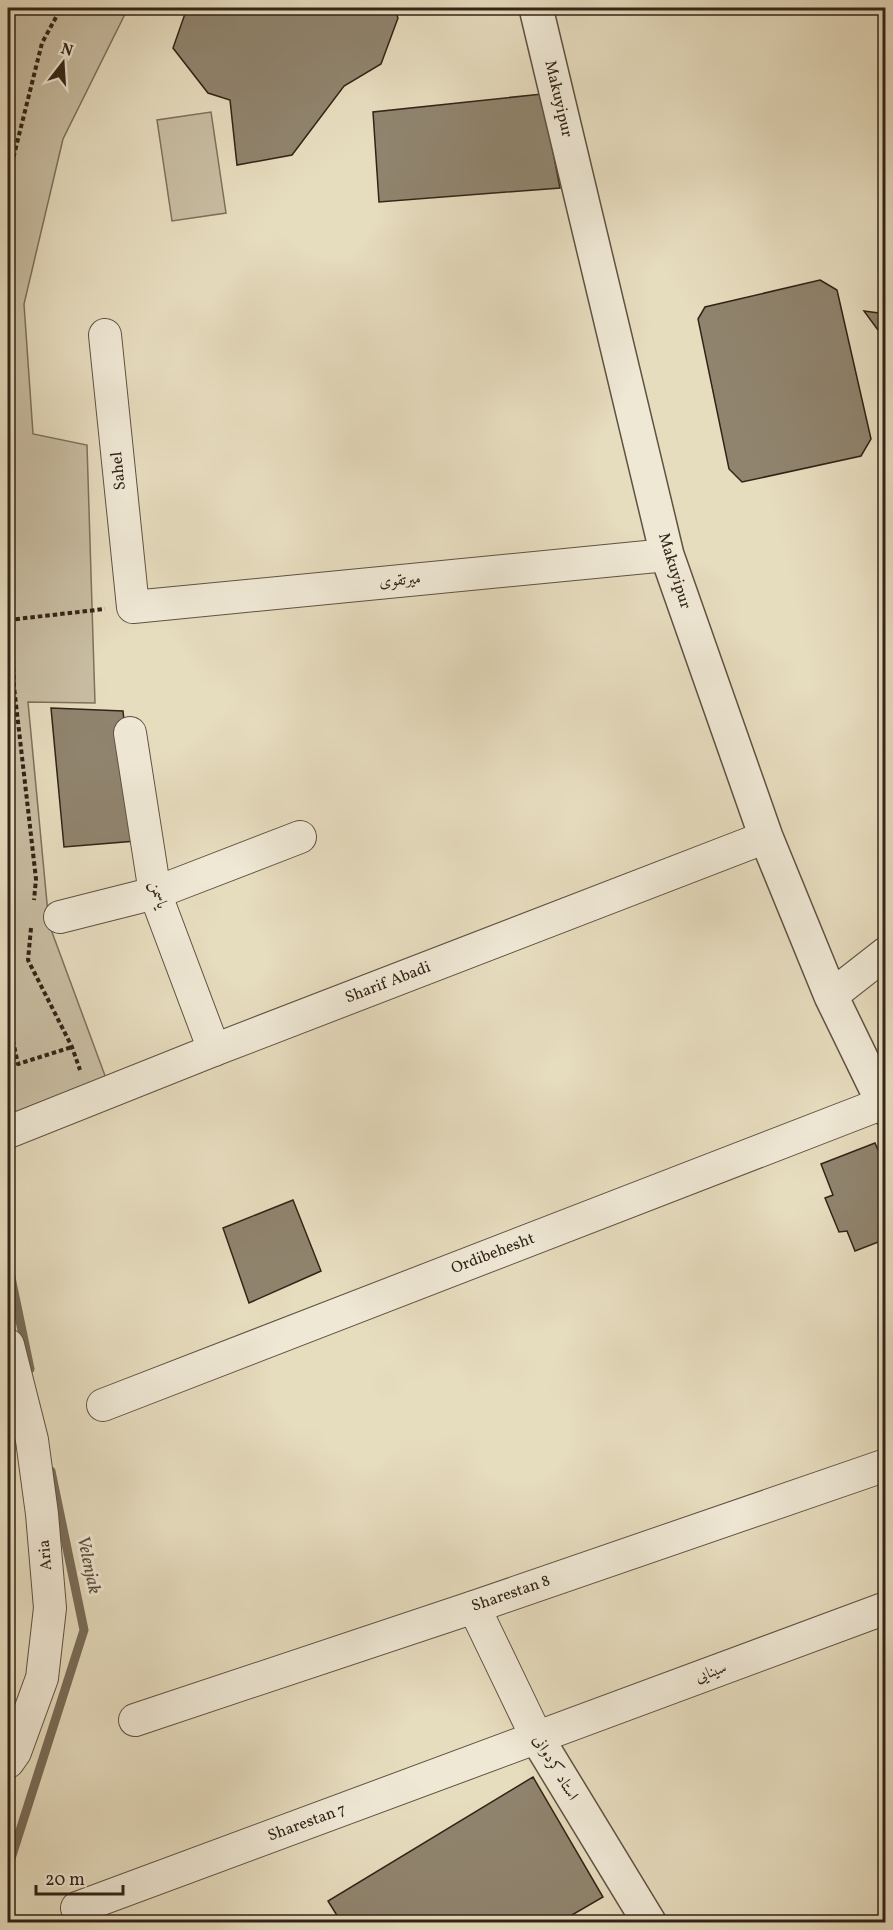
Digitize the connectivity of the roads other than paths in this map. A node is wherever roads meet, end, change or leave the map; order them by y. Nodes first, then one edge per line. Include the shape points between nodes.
1 (536, 8) edge
2 (105, 335) dead end
3 (667, 555) junction
4 (133, 607) joint
5 (130, 733) dead end
6 (300, 837) dead end
7 (766, 837) junction
8 (155, 893) junction
9 (46, 921) road end
10 (885, 953) edge
11 (831, 996) junction
12 (214, 1050) junction
13 (885, 1105) edge
14 (11, 1131) dead end
15 (8, 1345) edge
16 (103, 1405) dead end
17 (885, 1465) edge
18 (474, 1607) junction
19 (885, 1608) edge
20 (135, 1720) dead end
21 (537, 1738) junction
22 (8, 1762) edge
23 (77, 1908) dead end
24 (649, 1923) edge

1 - 3 street, Makuyipur
2 - 4 street, Sahel
3 - 4 street, میرتقوی
3 - 7 street, Makuyipur
5 - 8 street, یاسمن
6 - 8 street
7 - 11 street, Makuyipur
7 - 12 street, Sharif Abadi
8 - 9 street
8 - 12 street, یاسمن
10 - 11 street
11 - 13 street, Makuyipur
12 - 14 street, Sharif Abadi
13 - 16 street, Ordibehesht
15 - 22 street, Aria via 32,1440 50,1608 42,1678
17 - 18 street, Sharestan 8
18 - 20 street, Sharestan 8
18 - 21 street, استاد کردوانی
19 - 21 street, سینایی
21 - 23 street, Sharestan 7
21 - 24 street, استاد کردوانی

